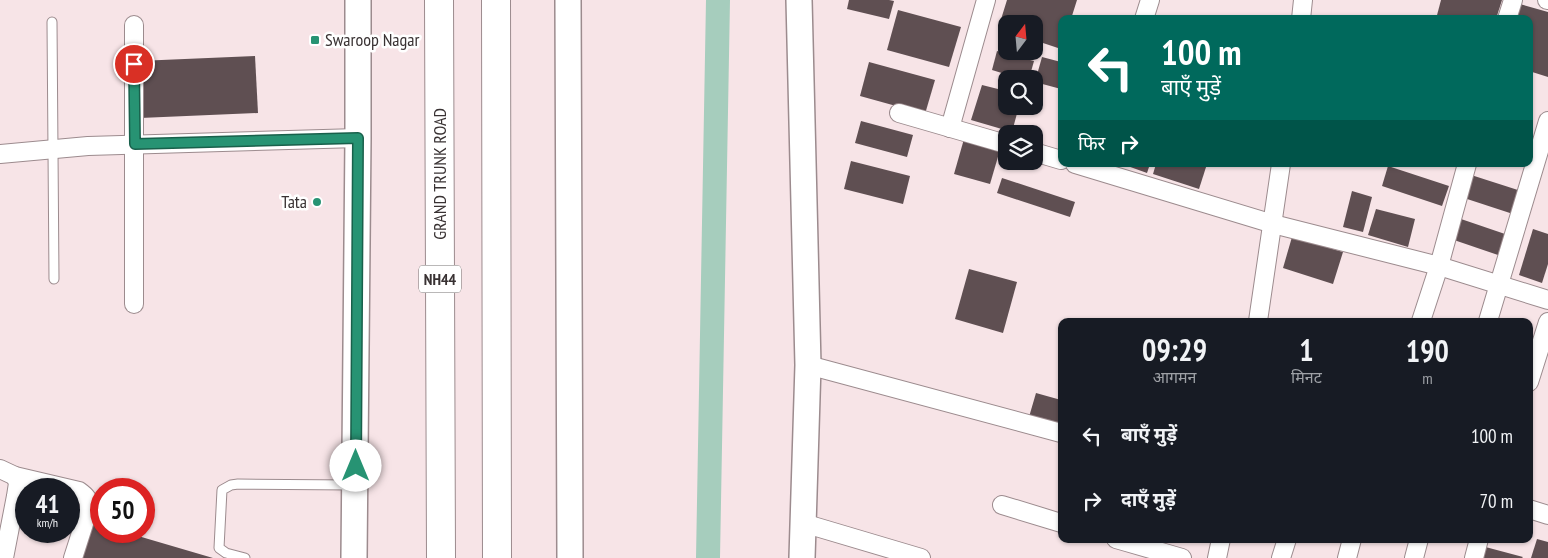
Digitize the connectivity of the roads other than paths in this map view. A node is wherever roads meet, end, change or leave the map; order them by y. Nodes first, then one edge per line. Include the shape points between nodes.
1 (358, 0) edge
2 (439, 0) edge
3 (496, 0) edge
4 (568, 0) edge
5 (799, 0) edge
6 (986, 0) edge
7 (1150, 0) edge
8 (1303, 0) edge
9 (1512, 0) edge
10 (1145, 15) edge
11 (1301, 15) edge
12 (1508, 15) edge
13 (52, 22) dead end
14 (134, 25) dead end
15 (899, 113) dead end
16 (1548, 121) edge
17 (950, 128) junction
18 (358, 138) junction
19 (998, 142) edge
20 (135, 144) junction
21 (54, 149) junction
22 (0, 154) edge
23 (1043, 155) edge
24 (1058, 159) edge
25 (1098, 167) edge
26 (1281, 167) edge
27 (1466, 167) edge
28 (1273, 224) junction
29 (1439, 266) junction
30 (54, 279) dead end
31 (1500, 286) junction
32 (1548, 300) edge
33 (134, 304) dead end
34 (1258, 318) edge
35 (1422, 318) edge
36 (1489, 318) edge
37 (1548, 322) edge
38 (808, 365) junction
39 (1533, 369) edge
40 (1058, 433) edge
41 (8, 473) edge
42 (356, 486) junction
43 (1002, 505) dead end
44 (1533, 510) edge
45 (1548, 515) edge
46 (1058, 522) edge
47 (803, 523) junction
48 (1130, 543) edge
49 (1220, 543) edge
50 (1286, 543) edge
51 (1351, 543) edge
52 (1419, 543) edge
53 (1478, 543) edge
54 (4, 558) edge
55 (73, 558) edge
56 (245, 558) edge
57 (354, 558) edge
58 (441, 558) edge
59 (497, 558) edge
60 (570, 558) edge
61 (802, 558) edge
62 (922, 558) edge
63 (1182, 558) edge
64 (1217, 558) edge
65 (1281, 558) edge
66 (1347, 558) edge
67 (1414, 558) edge
68 (1474, 558) edge

1 - 18 main road
2 - 58 highway, GRAND TRUNK ROAD / NH44
3 - 59 highway
4 - 60 main road
5 - 38 main road
6 - 17 street
7 - 10 street
8 - 11 street
9 - 12 street
13 - 21 lane
14 - 20 street
15 - 17 street
16 - 31 street
17 - 19 street
18 - 20 street
18 - 42 main road
20 - 21 street
20 - 33 street
21 - 22 street
21 - 30 lane
23 - 24 street
25 - 28 street
26 - 28 street
27 - 29 street
28 - 29 street
28 - 34 street
29 - 31 street
29 - 35 street
31 - 32 street
31 - 36 street
37 - 39 street
38 - 40 street
38 - 47 main road
41 - 54 street via 18,483
41 - 55 street via 79,491 86,496 89,508
42 - 56 lane via 238,484 222,490 219,548
42 - 57 main road
43 - 46 street
44 - 45 street
47 - 61 main road
47 - 62 street
48 - 63 street
49 - 64 street
50 - 65 street
51 - 66 street
52 - 67 street
53 - 68 street

